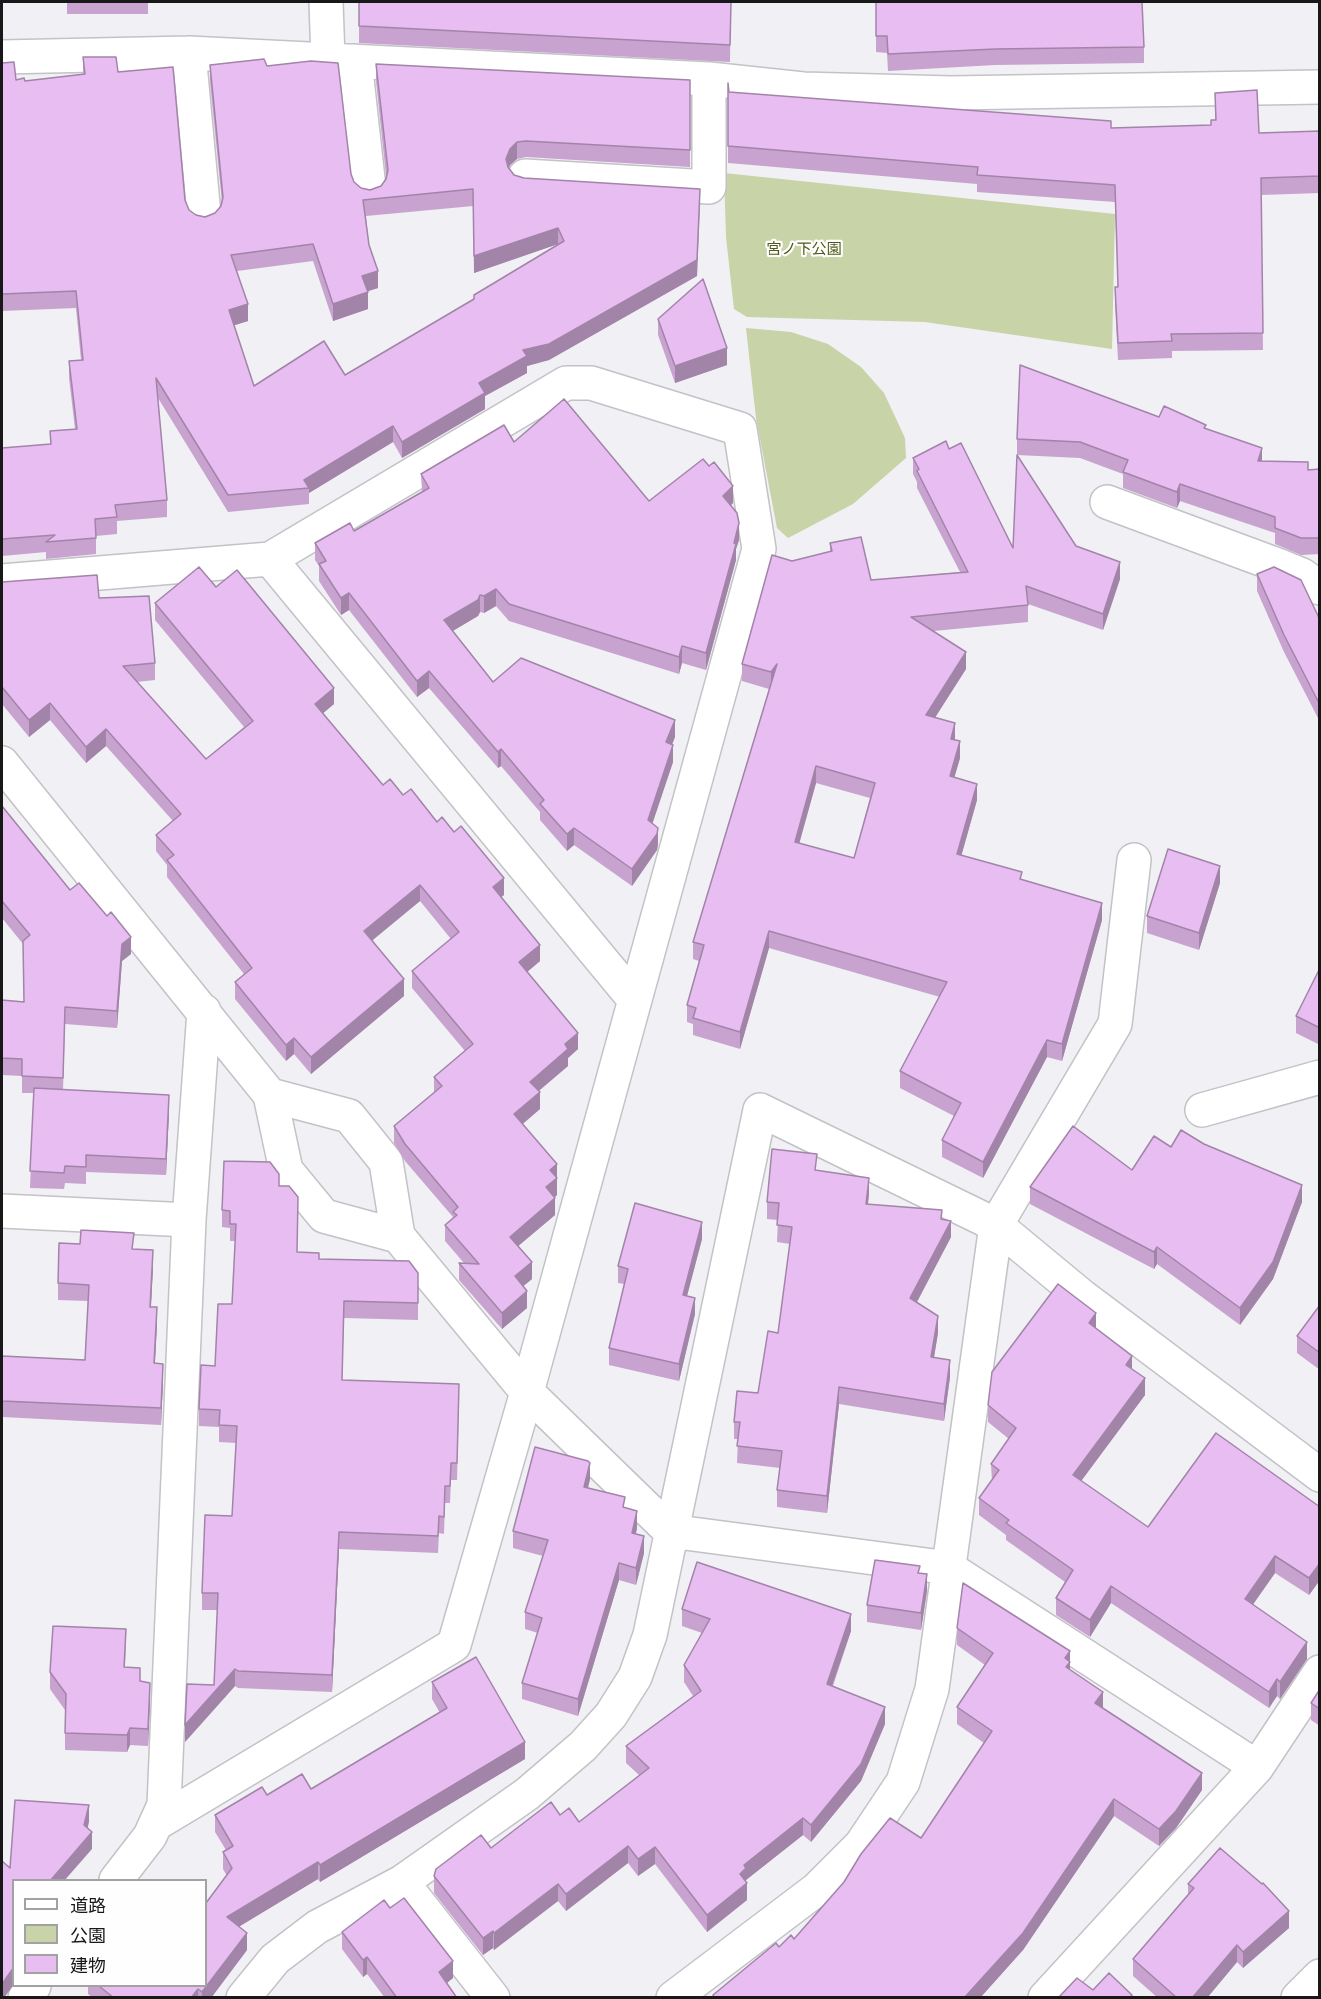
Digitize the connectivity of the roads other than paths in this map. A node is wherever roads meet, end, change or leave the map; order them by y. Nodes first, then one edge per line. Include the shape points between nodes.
1 (326, 2) edge
2 (189, 53) junction
3 (2, 57) edge
4 (341, 60) junction
5 (709, 79) junction
6 (1320, 87) edge
7 (525, 176) edge
8 (369, 188) edge
9 (204, 215) edge
10 (1107, 502) dead end
11 (270, 560) junction
12 (2, 581) edge
13 (1320, 588) edge
14 (2, 763) edge
15 (1134, 860) dead end
16 (634, 999) junction
17 (204, 1011) junction
18 (1320, 1077) edge
19 (270, 1095) junction
20 (1202, 1110) dead end
21 (2, 1211) edge
22 (189, 1220) junction
23 (996, 1225) junction
24 (398, 1236) junction
25 (527, 1392) junction
26 (1320, 1475) edge
27 (670, 1531) junction
28 (949, 1568) junction
29 (1320, 1672) edge
30 (1257, 1767) junction
31 (165, 1805) junction
32 (118, 1879) edge
33 (402, 1882) junction
34 (1320, 1976) edge
35 (243, 1998) edge
36 (493, 1998) edge
37 (673, 1998) edge
38 (1045, 1998) edge
39 (1298, 1998) edge

1 - 4 street
2 - 3 street
2 - 4 street
2 - 9 street
4 - 5 street
4 - 8 street
5 - 6 street via 803,89 951,93
5 - 7 street via 709,187
10 - 13 street via 1280,566
11 - 12 street
11 - 16 street
11 - 16 street via 566,383 591,383 740,429 759,549
14 - 17 street
15 - 23 street via 1115,1024
16 - 25 street
17 - 19 street
17 - 22 street
18 - 20 street
19 - 24 street via 286,1170 324,1216
19 - 24 street via 349,1116 386,1162
21 - 22 street
22 - 31 street
23 - 26 street via 1083,1297
23 - 27 street via 760,1110
23 - 28 street
24 - 25 street
25 - 27 street
25 - 31 street via 454,1646 157,1823
27 - 28 street
27 - 33 street via 650,1635 634,1677 611,1715 584,1746 527,1794
28 - 30 street
28 - 37 street via 932,1689 903,1782 861,1845 817,1889
29 - 30 street
30 - 38 street
31 - 32 street via 150,1836
33 - 35 street via 317,1927 275,1959
33 - 36 street
34 - 39 street

